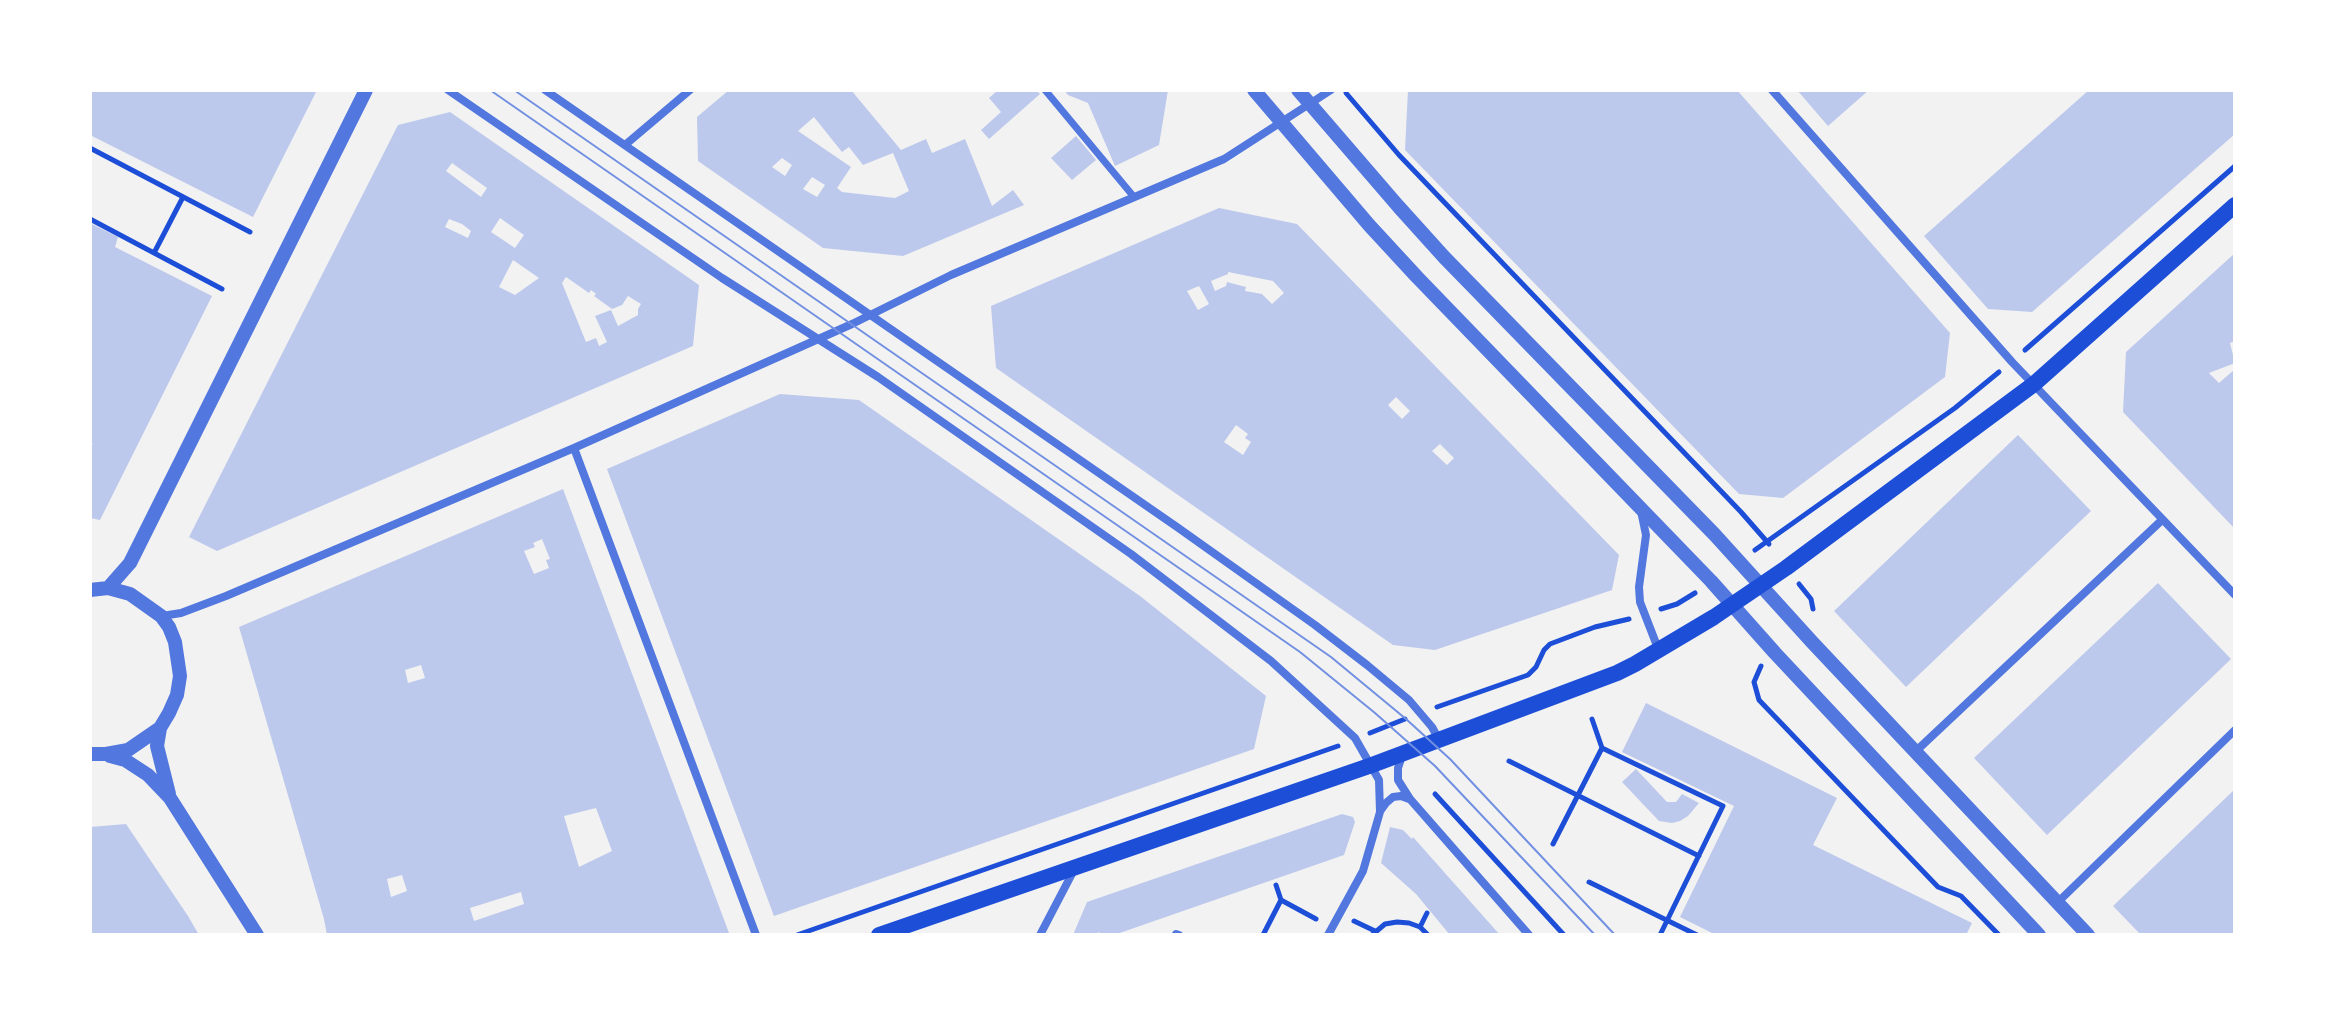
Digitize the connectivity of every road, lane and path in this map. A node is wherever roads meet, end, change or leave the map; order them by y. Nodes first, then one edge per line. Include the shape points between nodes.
1 (366, 90) edge
2 (448, 90) edge
3 (545, 90) edge
4 (690, 90) edge
5 (1045, 90) edge
6 (1254, 90) edge
7 (1298, 90) edge
8 (1331, 90) edge
9 (1772, 90) edge
10 (1352, 99) dead end
11 (1310, 104) junction
12 (1281, 122) junction
13 (625, 145) junction
14 (90, 148) edge
15 (2235, 166) edge
16 (183, 197) junction
17 (1134, 197) junction
18 (2235, 205) edge
19 (90, 219) edge
20 (250, 232) dead end
21 (154, 253) junction
22 (222, 289) dead end
23 (870, 315) junction
24 (817, 339) junction
25 (2021, 354) dead end
26 (2005, 367) dead end
27 (2034, 384) junction
28 (574, 448) junction
29 (1641, 510) junction
30 (2162, 520) junction
31 (1760, 585) junction
32 (108, 588) junction
33 (90, 590) edge
34 (1694, 594) dead end
35 (2235, 595) edge
36 (1731, 606) junction
37 (1655, 611) dead end
38 (161, 616) junction
39 (1627, 619) dead end
40 (1659, 651) junction
41 (1760, 666) dead end
42 (1420, 713) junction
43 (1592, 719) dead end
44 (160, 728) junction
45 (2235, 730) edge
46 (1355, 738) junction
47 (1439, 740) junction
48 (1602, 748) junction
49 (1915, 752) junction
50 (1403, 753) junction
51 (90, 754) edge
52 (106, 754) junction
53 (1509, 761) dead end
54 (1372, 765) junction
55 (1435, 794) dead end
56 (1578, 796) junction
57 (170, 798) junction
58 (1410, 799) junction
59 (1380, 812) junction
60 (1553, 844) dead end
61 (1699, 856) junction
62 (1075, 868) junction
63 (1589, 882) dead end
64 (1276, 885) dead end
65 (1281, 900) junction
66 (2057, 903) junction
67 (1427, 913) dead end
68 (1316, 919) dead end
69 (1667, 920) junction
70 (1354, 921) dead end
71 (1420, 927) junction
72 (1373, 933) edge
73 (257, 935) edge
74 (756, 935) edge
75 (797, 935) edge
76 (879, 935) edge
77 (1040, 935) edge
78 (1263, 935) edge
79 (1328, 935) edge
80 (1428, 935) edge
81 (1529, 935) edge
82 (1564, 935) edge
83 (1660, 935) edge
84 (1697, 935) edge
85 (1999, 935) edge
86 (2039, 935) edge
87 (2088, 935) edge

1 - 32 street via 130,563
2 - 24 street
3 - 13 street
4 - 13 street
5 - 17 street
6 - 12 street
7 - 11 street
8 - 11 street
9 - 27 street
10 - 26 path via 1399,155 1768,542
11 - 12 street
11 - 31 street via 1444,257
12 - 17 street via 1224,159
12 - 29 street via 1417,277
13 - 23 street
14 - 16 path
15 - 25 path
16 - 20 path
16 - 21 path
17 - 23 street
18 - 27 main road
19 - 21 path
21 - 22 path
23 - 24 street
23 - 42 street via 1315,625
24 - 28 street
24 - 46 street via 1131,554 1271,661
27 - 30 street
27 - 31 main road
28 - 38 street via 226,596
28 - 74 street
29 - 36 street
29 - 40 street via 1646,535 1640,602
30 - 35 street
30 - 49 street
31 - 36 main road
31 - 49 street
32 - 33 street
32 - 38 street via 130,594
34 - 37 path
36 - 40 main road
36 - 86 street
38 - 44 street via 175,642 180,676 177,695
39 - 42 path via 1550,644 1528,675
40 - 47 main road via 1617,673
41 - 85 path via 1754,682 1759,700 1938,887 1961,896
42 - 46 path
42 - 47 street
43 - 48 path
44 - 52 street via 128,750
44 - 57 street via 157,746
45 - 66 street
46 - 54 street
46 - 75 path
47 - 50 main road
48 - 56 path
48 - 61 path via 1723,806
49 - 66 street
50 - 54 main road
50 - 58 street via 1398,780
51 - 52 street
52 - 57 street via 148,775
53 - 56 path
54 - 59 street via 1379,780
54 - 62 main road
55 - 82 path
56 - 60 path
56 - 61 path
57 - 73 street
58 - 59 street via 1393,797
58 - 81 street
59 - 79 street via 1363,871
61 - 69 path
62 - 76 main road
62 - 77 street
63 - 69 path
64 - 65 path
65 - 68 path
65 - 78 path
66 - 87 street
67 - 71 path
69 - 83 path
69 - 84 path
70 - 72 path
71 - 72 path via 1397,922
71 - 80 path

